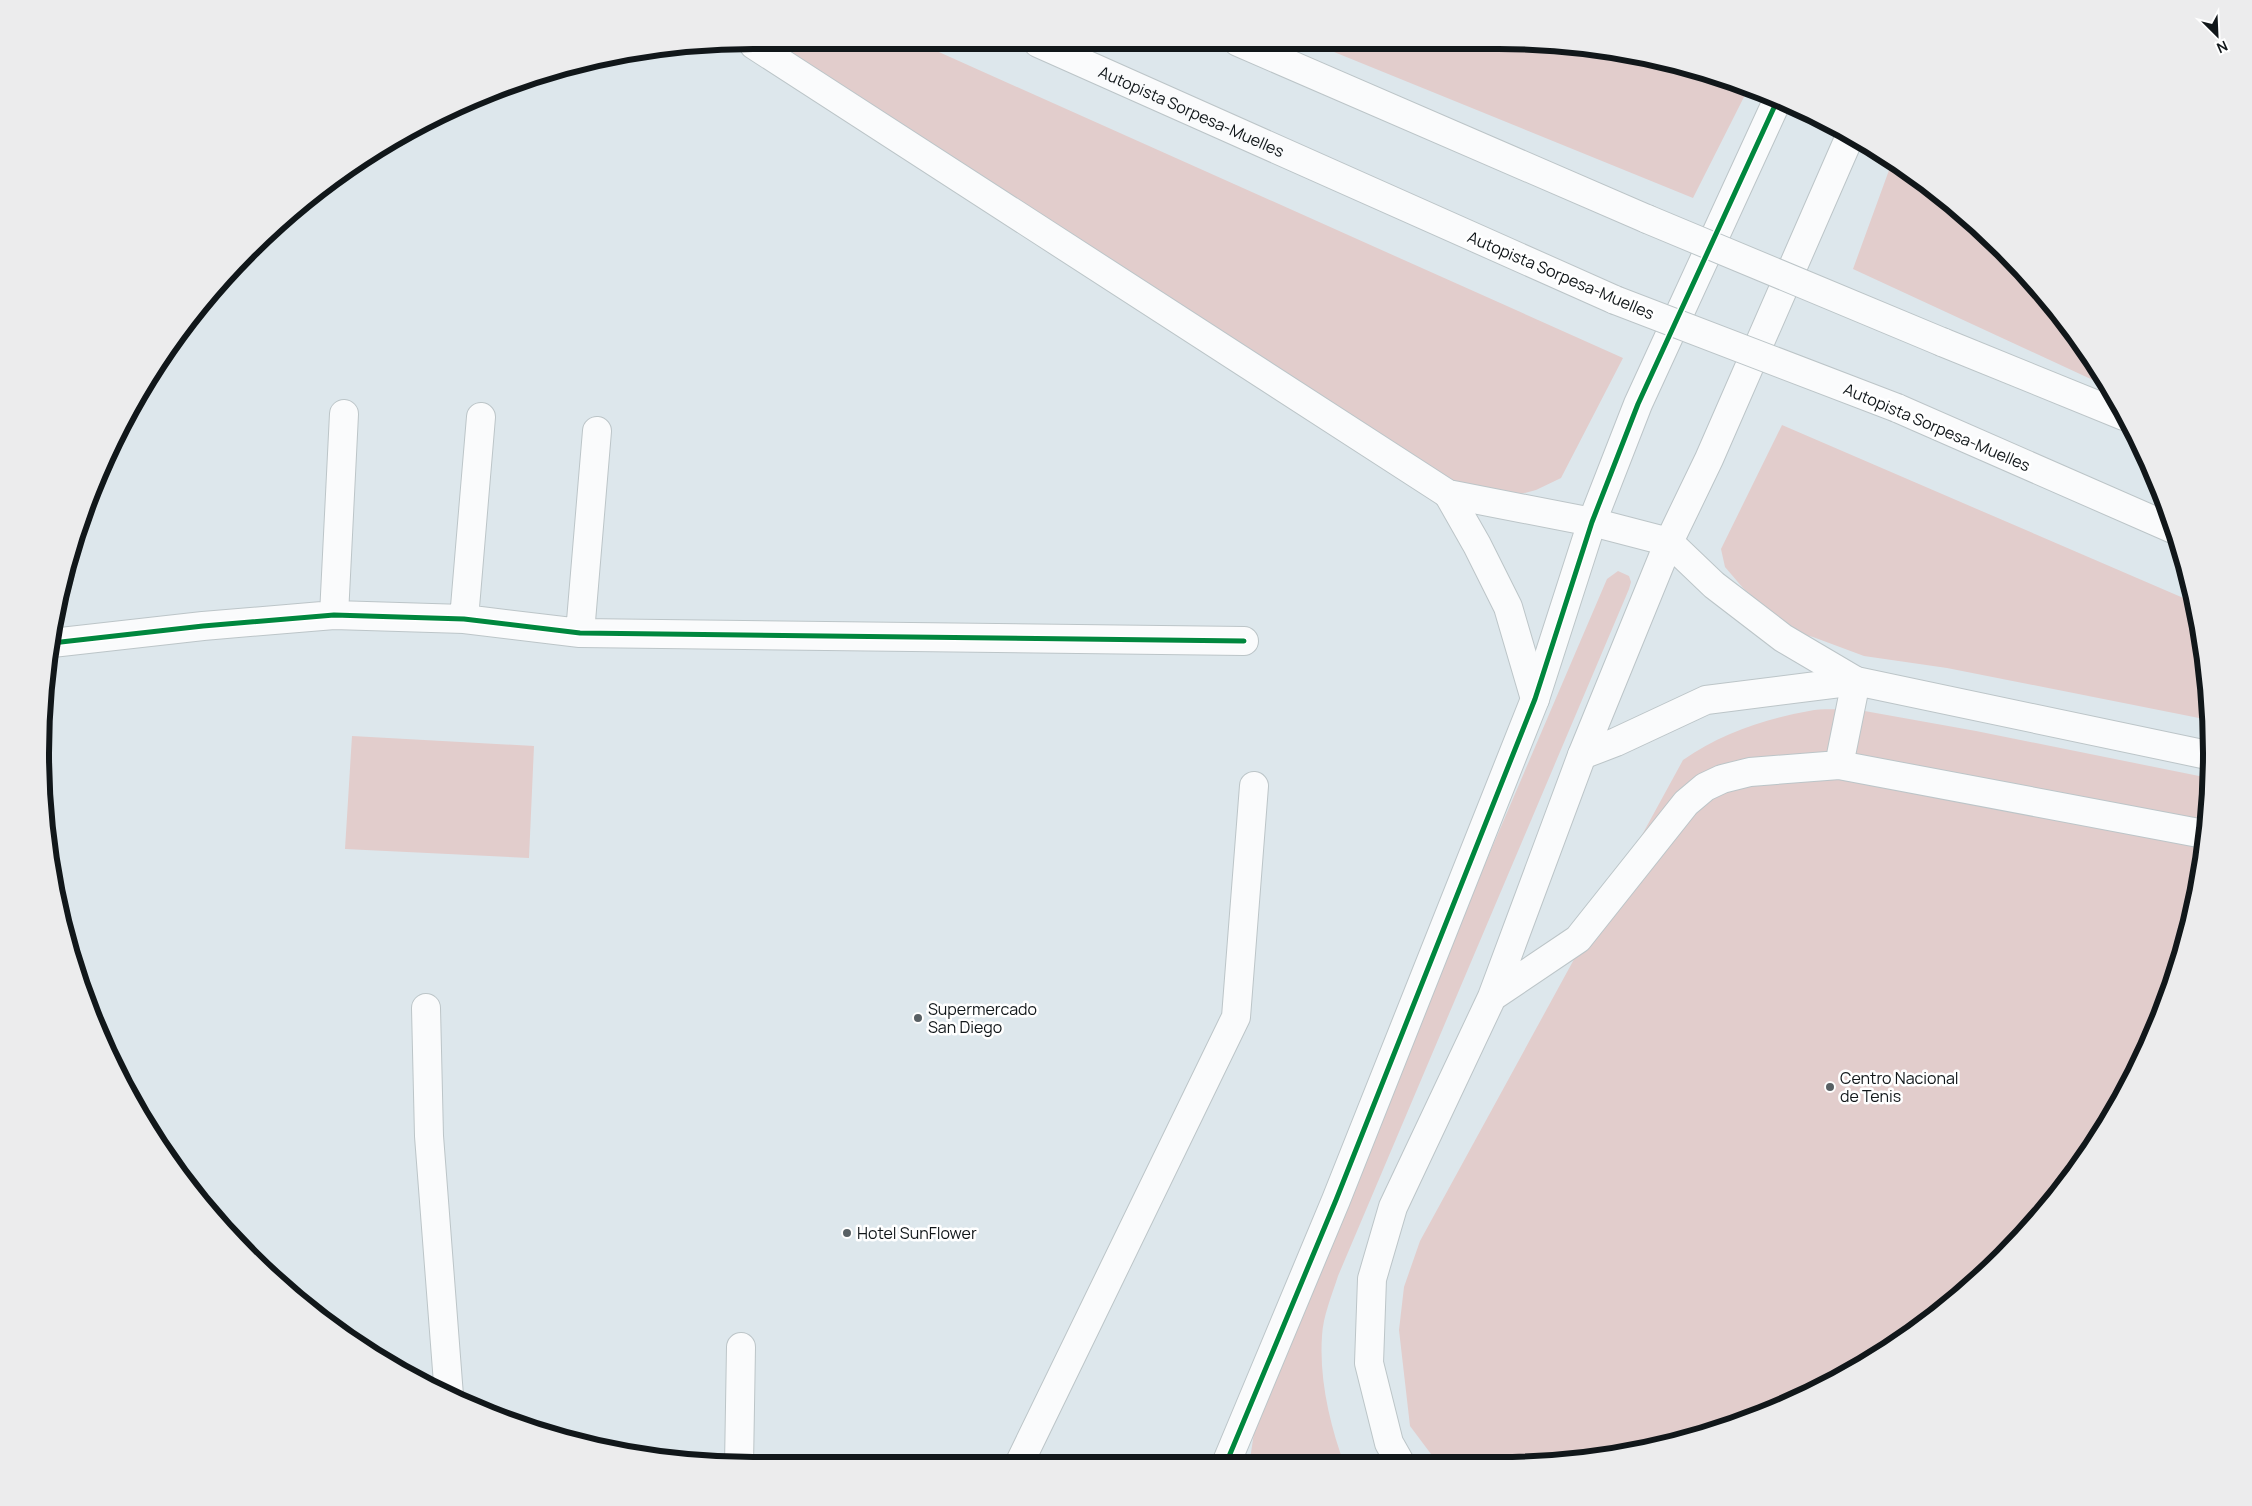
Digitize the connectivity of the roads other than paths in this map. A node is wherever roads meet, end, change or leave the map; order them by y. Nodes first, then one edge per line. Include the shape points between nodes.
1 (759, 49) edge
2 (1051, 49) edge
3 (1254, 49) edge
4 (1775, 105) edge
5 (1848, 141) edge
6 (2115, 412) edge
7 (344, 414) dead end
8 (481, 417) dead end
9 (597, 431) dead end
10 (1448, 494) junction
11 (1592, 522) junction
12 (2166, 526) edge
13 (1669, 542) junction
14 (334, 615) junction
15 (464, 619) junction
16 (580, 633) junction
17 (1244, 641) dead end
18 (58, 642) edge
19 (1856, 681) junction
20 (1535, 699) junction
21 (2203, 754) edge
22 (1582, 755) junction
23 (1839, 765) junction
24 (1254, 786) dead end
25 (2198, 833) edge
26 (1492, 998) junction
27 (426, 1008) dead end
28 (741, 1347) dead end
29 (448, 1388) edge
30 (739, 1457) edge
31 (1022, 1457) edge
32 (1229, 1457) edge
33 (1397, 1457) edge

1 - 10 street
2 - 12 street, Autopista Sorpesa-Muelles, bridge via 1614,300 1897,408
3 - 6 street, bridge via 1647,219
4 - 11 street via 1638,404
5 - 13 street via 1713,450
7 - 14 street
8 - 15 street
9 - 16 street
10 - 11 street
10 - 20 street via 1508,607
11 - 13 street
11 - 20 street
13 - 19 street via 1714,585 1783,638
13 - 22 street
14 - 15 street
14 - 18 street
15 - 16 street
16 - 17 street
19 - 21 street
19 - 22 street via 1706,700
19 - 23 street
20 - 32 street via 1336,1200
22 - 26 street
23 - 25 street
23 - 26 street via 1750,772 1705,787 1686,803 1578,939
24 - 31 street via 1236,1017
26 - 33 street via 1393,1207 1372,1279 1369,1363 1389,1442
27 - 29 street via 428,1136
28 - 30 street

